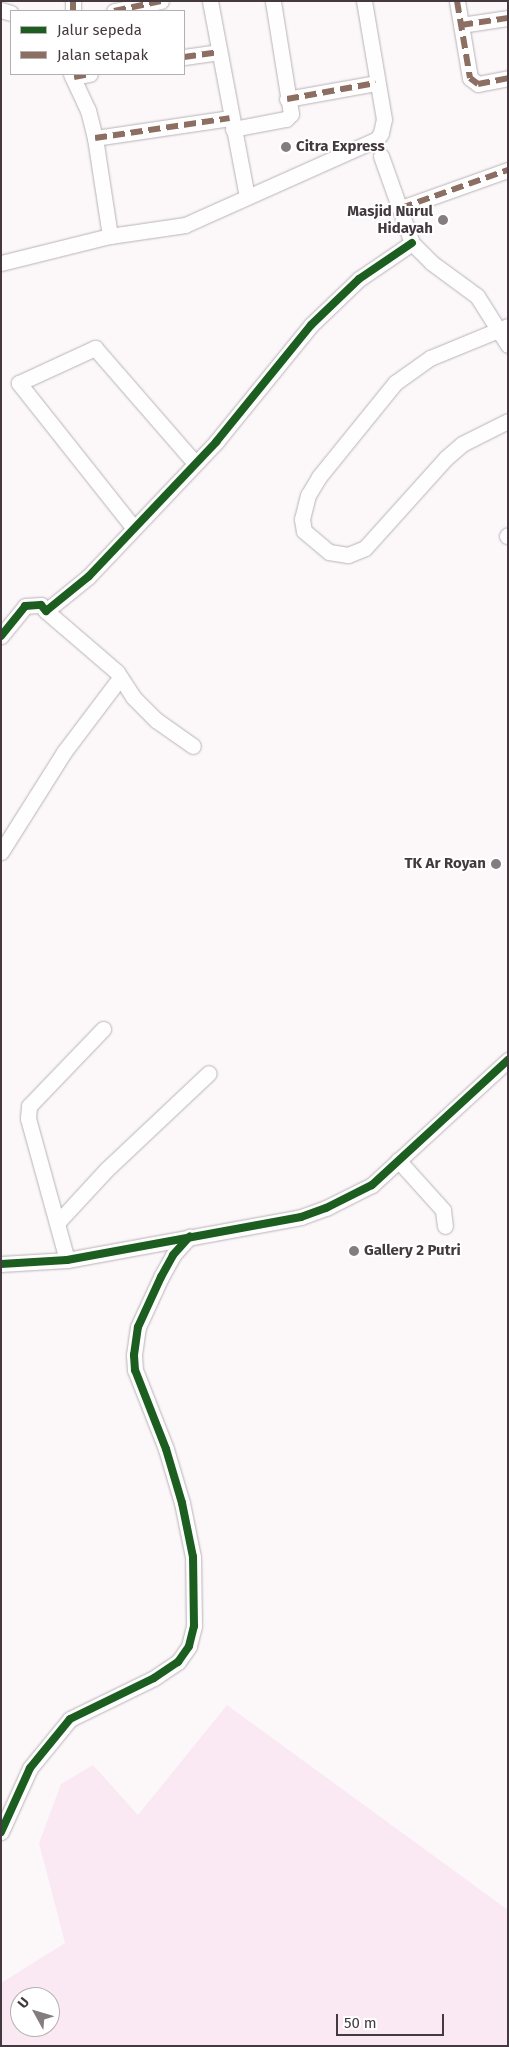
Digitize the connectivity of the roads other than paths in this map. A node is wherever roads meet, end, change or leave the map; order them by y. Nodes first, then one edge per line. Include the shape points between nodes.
1 (161, 1) edge
2 (210, 1) edge
3 (273, 1) edge
4 (364, 1) edge
5 (457, 1) edge
6 (119, 10) edge
7 (508, 18) edge
8 (461, 25) junction
9 (218, 52) junction
10 (185, 58) edge
11 (72, 75) edge
12 (508, 78) edge
13 (376, 83) junction
14 (287, 99) junction
15 (232, 124) junction
16 (95, 138) junction
17 (379, 148) junction
18 (508, 170) edge
19 (247, 197) junction
20 (401, 208) junction
21 (110, 236) junction
22 (412, 243) junction
23 (1, 263) edge
24 (504, 328) edge
25 (508, 345) edge
26 (508, 421) edge
27 (195, 463) junction
28 (133, 527) junction
29 (46, 611) junction
30 (1, 636) edge
31 (120, 678) junction
32 (193, 746) dead end
33 (1, 852) edge
34 (103, 1029) dead end
35 (508, 1060) edge
36 (209, 1073) dead end
37 (398, 1160) junction
38 (58, 1222) junction
39 (445, 1226) dead end
40 (190, 1236) junction
41 (67, 1260) junction
42 (1, 1264) edge
43 (1, 1832) edge

1 - 6 street
2 - 9 street
3 - 14 street
4 - 13 street
5 - 8 street
7 - 8 street
8 - 12 street via 468,74 473,82 478,84
9 - 10 street
9 - 15 street
11 - 16 street via 88,110
13 - 14 street
13 - 17 street via 384,119
14 - 15 street via 290,117
15 - 16 street
15 - 19 street
16 - 21 street
17 - 19 street
17 - 20 street
18 - 20 street
19 - 21 street via 185,225
20 - 22 street
21 - 23 street
22 - 24 street via 432,263 476,296
22 - 27 street via 359,278 311,325
24 - 25 street
24 - 26 street via 430,358 395,383 319,477 308,495 302,519 304,531 329,552 348,555 365,548 446,458 462,444
27 - 28 street
27 - 28 street via 95,348 19,384
28 - 29 street via 89,576
29 - 30 street via 41,604 30,604 21,610
29 - 31 street
31 - 32 street via 132,697 156,720
31 - 33 street via 64,752
34 - 38 street via 29,1106 30,1126
35 - 37 street
36 - 38 street via 106,1170
37 - 39 street via 442,1210
37 - 40 street via 372,1185 326,1208 301,1217
38 - 41 street
40 - 41 street
40 - 43 street via 173,1254 161,1278 138,1327 134,1355 135,1370 180,1494 193,1557 194,1618 189,1646 178,1662 154,1678 70,1719 30,1768
41 - 42 street

